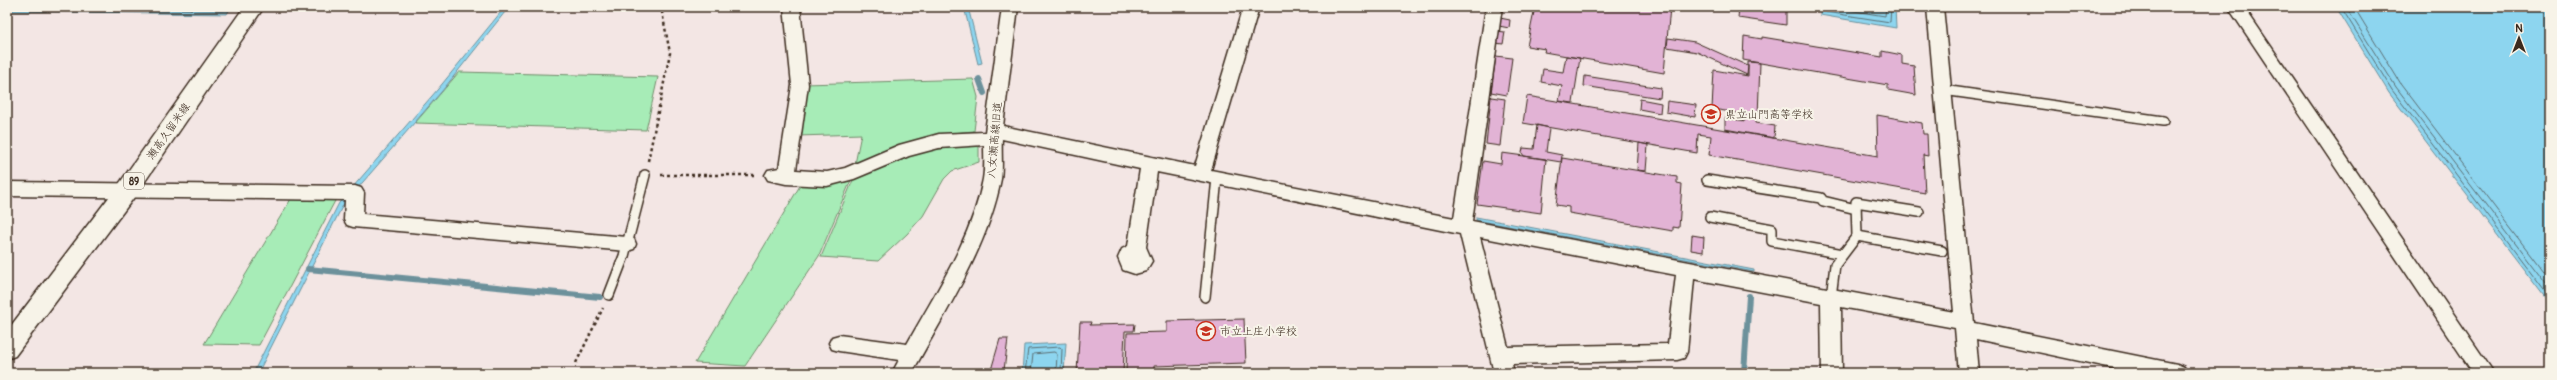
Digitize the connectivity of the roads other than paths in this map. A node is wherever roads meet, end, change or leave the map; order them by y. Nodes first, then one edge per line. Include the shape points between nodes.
1 (254, 7) edge
2 (792, 7) edge
3 (1010, 7) edge
4 (1251, 7) edge
5 (1494, 7) edge
6 (1934, 7) edge
7 (2236, 7) edge
8 (1943, 90) junction
9 (2163, 121) dead end
10 (993, 135) junction
11 (1149, 165) junction
12 (645, 175) road end
13 (1209, 176) junction
14 (1707, 180) dead end
15 (7, 189) edge
16 (127, 190) junction
17 (1856, 209) junction
18 (1919, 212) dead end
19 (1710, 217) dead end
20 (1465, 227) junction
21 (1857, 236) junction
22 (627, 244) junction
23 (1942, 251) dead end
24 (1136, 252) dead end
25 (1843, 254) junction
26 (1686, 269) junction
27 (609, 295) road end
28 (1205, 297) dead end
29 (1832, 297) junction
30 (1965, 326) junction
31 (839, 343) dead end
32 (7, 349) edge
33 (911, 353) junction
34 (1502, 365) edge
35 (902, 373) edge
36 (1832, 373) edge
37 (1970, 373) edge
38 (2177, 373) edge
39 (2484, 373) edge

1 - 16 main road, 瀬高久留米線 / 89
2 - 10 street via 800,85 794,136 780,176 827,179 848,174 905,150 932,143
3 - 10 street, 八女瀬高線旧道
4 - 13 street
5 - 20 street
6 - 8 street
7 - 39 street
8 - 9 lane
8 - 30 street
10 - 11 street
10 - 33 street, 八女瀬高線旧道 via 992,178 980,221 963,259
11 - 13 street
11 - 24 street
12 - 22 lane
13 - 20 street
13 - 28 lane
14 - 17 lane via 1821,198 1823,202
15 - 16 street
16 - 22 street via 355,193 353,220
16 - 32 main road, 瀬高久留米線 / 89
17 - 18 lane via 1856,202
17 - 21 lane
19 - 25 lane via 1772,229 1772,241
20 - 26 street
20 - 34 street
21 - 23 lane
21 - 25 lane
22 - 27 lane
25 - 29 lane via 1836,265
26 - 29 street
26 - 34 street via 1677,352
29 - 30 street
29 - 36 street
30 - 37 street
30 - 38 street
31 - 33 street
33 - 35 street, 八女瀬高線旧道

